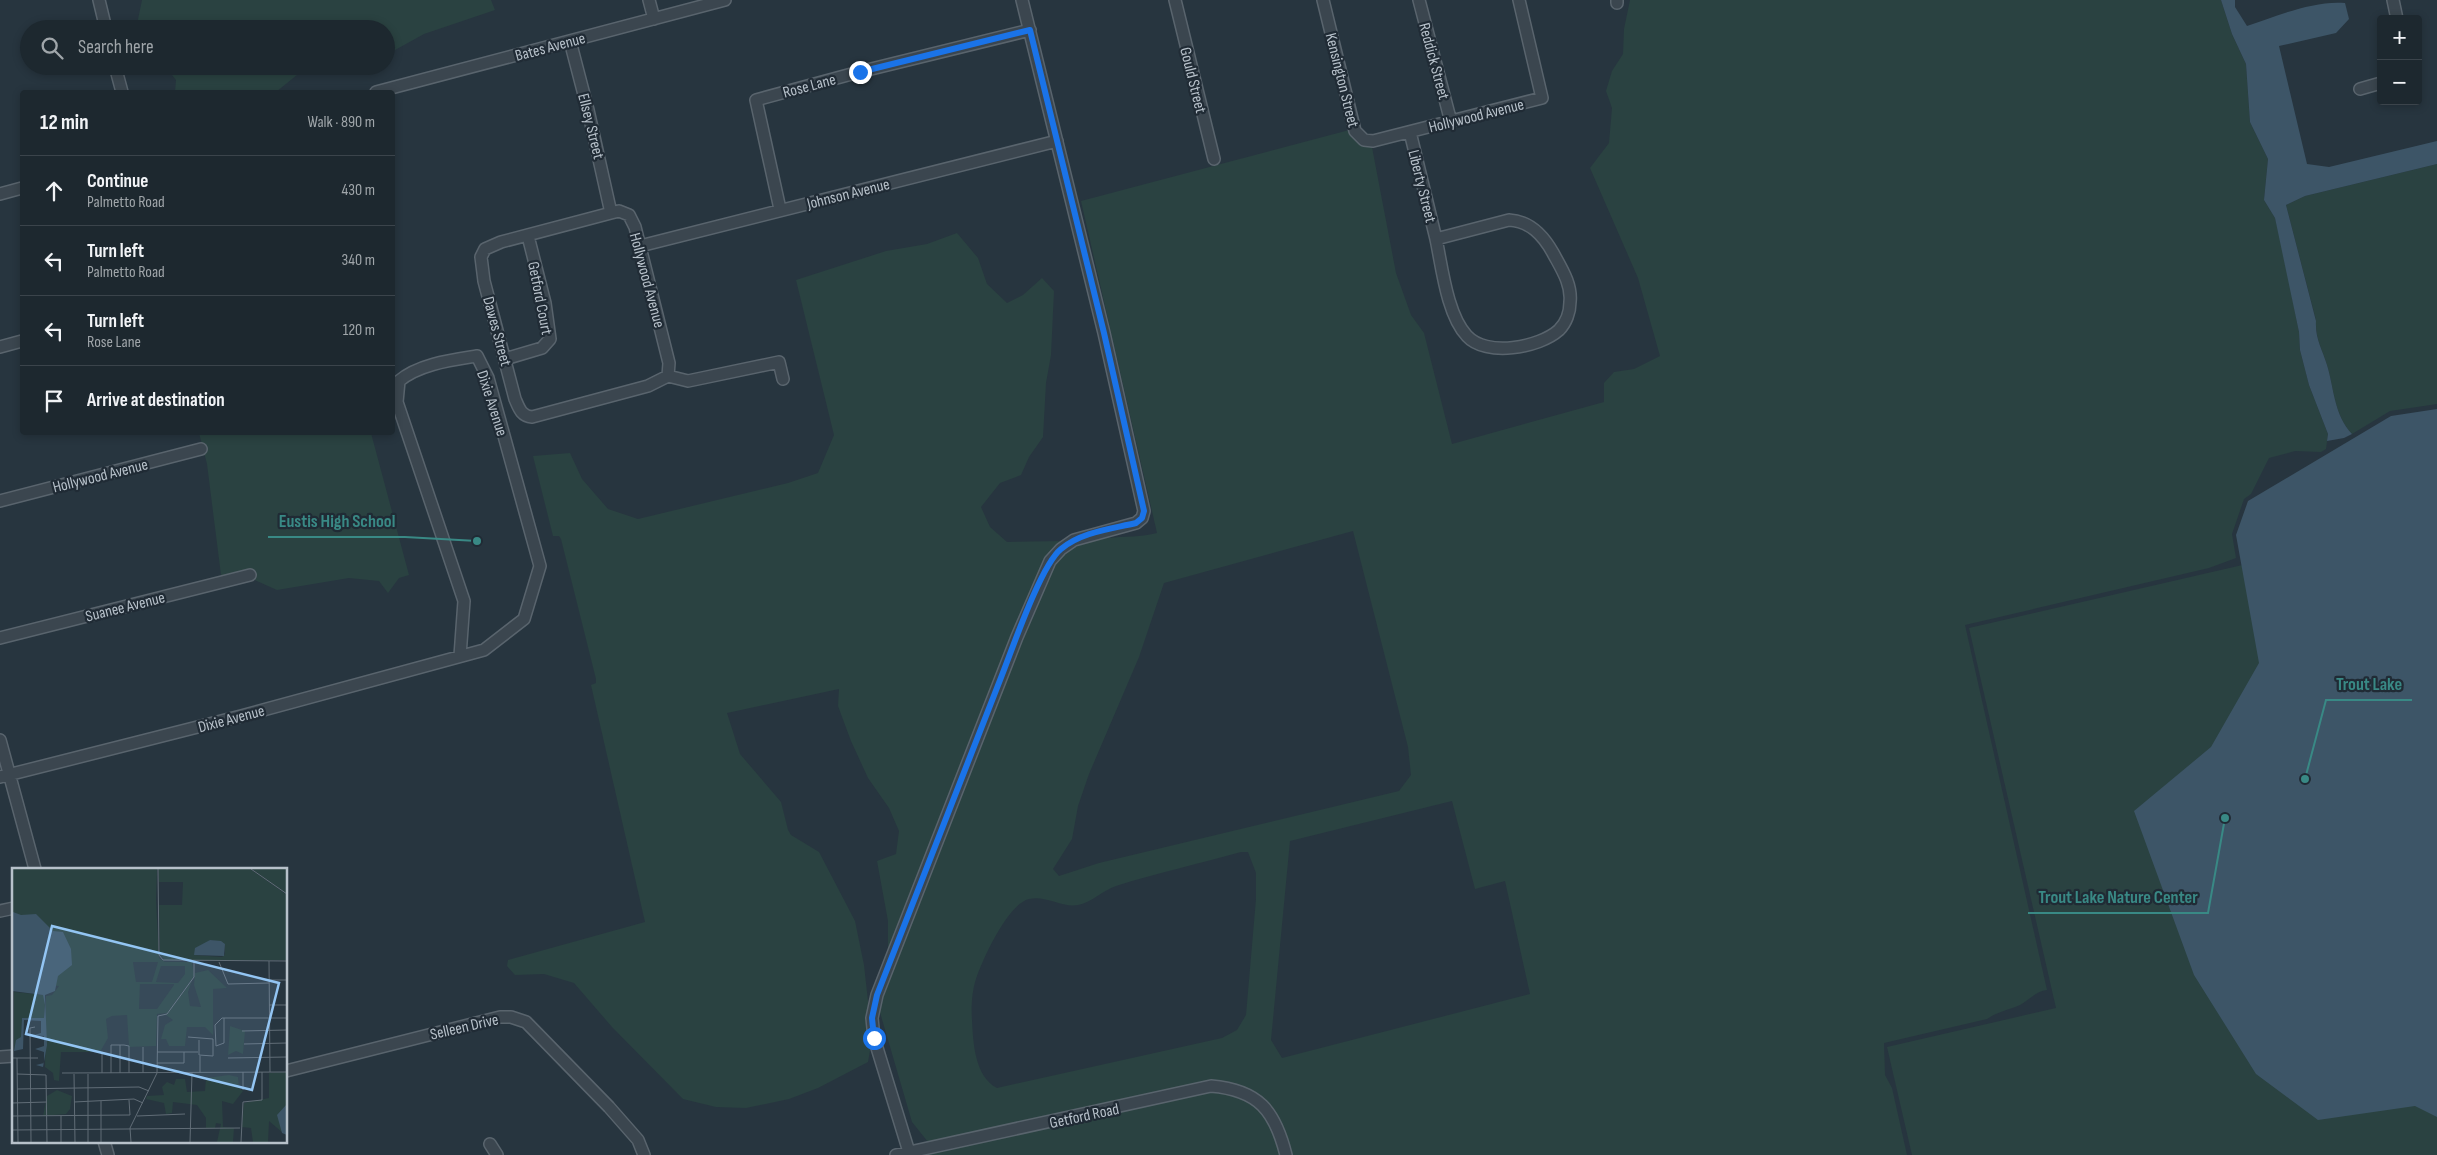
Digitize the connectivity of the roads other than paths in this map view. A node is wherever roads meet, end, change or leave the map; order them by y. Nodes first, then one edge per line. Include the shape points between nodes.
1 (99, 0) edge
2 (648, 0) edge
3 (725, 0) edge
4 (1022, 0) edge
5 (1175, 0) edge
6 (1323, 0) edge
7 (1419, 0) edge
8 (1519, 0) edge
9 (2393, 0) edge
10 (2397, 15) edge
11 (654, 19) junction
12 (104, 20) edge
13 (1030, 30) junction
14 (570, 41) junction
15 (117, 75) edge
16 (2377, 84) edge
17 (2360, 89) dead end
18 (121, 90) edge
19 (384, 90) edge
20 (1451, 122) junction
21 (1410, 132) junction
22 (1057, 141) junction
23 (1214, 159) dead end
24 (20, 189) edge
25 (0, 194) edge
26 (780, 210) junction
27 (611, 213) junction
28 (528, 236) junction
29 (1436, 239) junction
30 (640, 246) junction
31 (20, 342) edge
32 (0, 347) edge
33 (505, 359) junction
34 (668, 376) junction
35 (783, 379) dead end
36 (200, 449) dead end
37 (0, 502) edge
38 (250, 575) dead end
39 (0, 638) edge
40 (460, 656) junction
41 (0, 740) edge
42 (5, 776) edge
43 (35, 868) edge
44 (288, 1070) edge
45 (490, 1144) dead end
46 (910, 1152) junction
47 (498, 1155) edge
48 (644, 1155) edge
49 (896, 1155) edge
50 (1286, 1155) edge

1 - 12 street
2 - 11 street
3 - 11 street, Bates Avenue
4 - 13 street
5 - 23 street, Gould Street
6 - 21 street, Kensington Street via 1355,131 1364,140 1373,141
7 - 20 street, Reddick Street
8 - 20 street, Hollywood Avenue via 1542,98
9 - 10 street
11 - 14 street, Bates Avenue
13 - 22 street
13 - 26 street, Rose Lane via 756,100
14 - 19 street, Bates Avenue
14 - 27 street, Ellsey Street
15 - 18 street
16 - 17 street
20 - 21 street, Hollywood Avenue
21 - 29 street, Liberty Street
22 - 26 street, Johnson Avenue
22 - 46 street via 1144,511 1136,523 1074,540 1050,561 1017,637 877,995 872,1018 874,1038
24 - 25 street
26 - 30 street, Johnson Avenue
27 - 28 street
27 - 30 street, Hollywood Avenue via 619,211 629,215
28 - 33 street, Getford Court via 545,303 550,340 542,348
28 - 33 street, Dawes Street via 485,249 481,257 484,281
29 - 29 street, Liberty Street via 1454,316 1475,343 1495,349 1521,345 1552,334 1565,322 1570,302 1568,283 1551,249 1531,226 1509,220
30 - 34 street, Hollywood Avenue via 669,363
31 - 32 street
33 - 34 street, Dawes Street via 521,411 532,417 648,386
34 - 35 street via 688,381 779,362
36 - 37 street, Hollywood Avenue
38 - 39 street, Suanee Avenue
40 - 40 street, Dixie Avenue via 464,601 397,402 399,381 408,373 478,356 488,378 540,566 524,619 484,650
40 - 42 street, Dixie Avenue
41 - 42 street
42 - 43 street
44 - 48 street, Selleen Drive via 500,1016 511,1017 526,1022 589,1086 638,1140
45 - 47 street
46 - 49 street, Getford Road
46 - 50 street, Getford Road via 1211,1086 1232,1088 1251,1095 1267,1109 1276,1121

